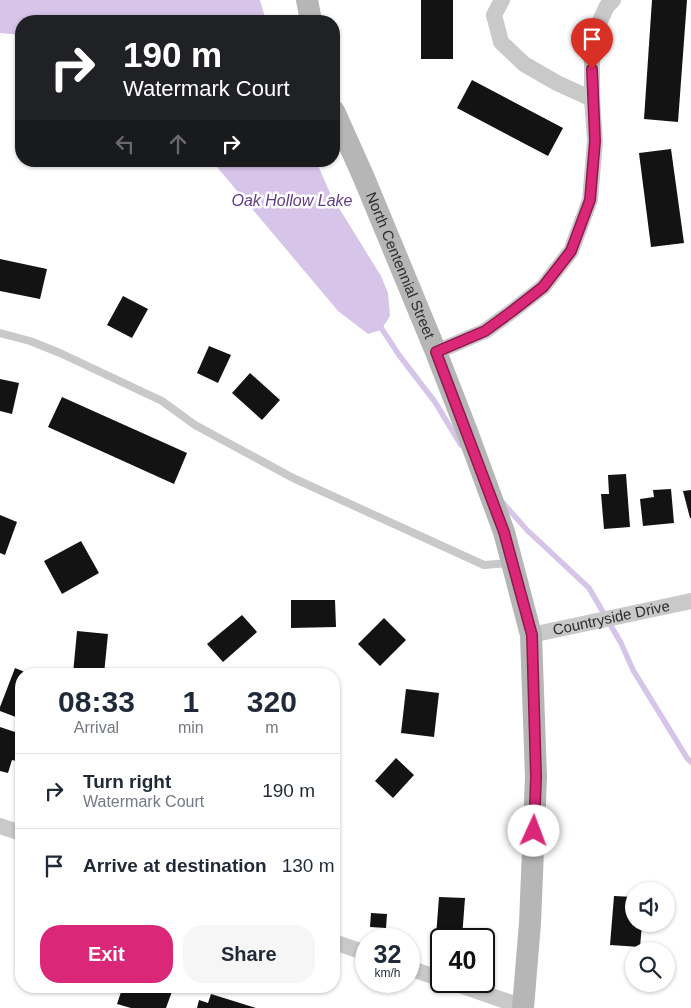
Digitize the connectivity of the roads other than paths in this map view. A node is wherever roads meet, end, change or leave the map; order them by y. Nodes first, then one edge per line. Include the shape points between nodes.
1 (307, 0) edge
2 (502, 0) edge
3 (612, 0) edge
4 (310, 15) edge
5 (592, 99) junction
6 (340, 124) edge
7 (0, 333) edge
8 (436, 352) junction
9 (512, 563) junction
10 (691, 601) edge
11 (532, 635) junction
12 (0, 826) edge
13 (15, 832) edge
14 (340, 944) edge
15 (355, 949) edge
16 (481, 993) edge
17 (523, 1008) edge

1 - 4 street
2 - 5 street via 494,15 501,42 524,64
3 - 5 street via 592,38
5 - 8 street via 595,141 590,200 571,251 543,287 511,312 485,331
6 - 8 street, North Centennial Street
7 - 9 lane via 60,353 154,397 195,425 292,478 484,565
8 - 9 street, North Centennial Street via 504,532
9 - 11 street, North Centennial Street
10 - 11 street, Countryside Drive
11 - 17 street, North Centennial Street via 536,777
12 - 13 street
14 - 15 street
16 - 17 street

